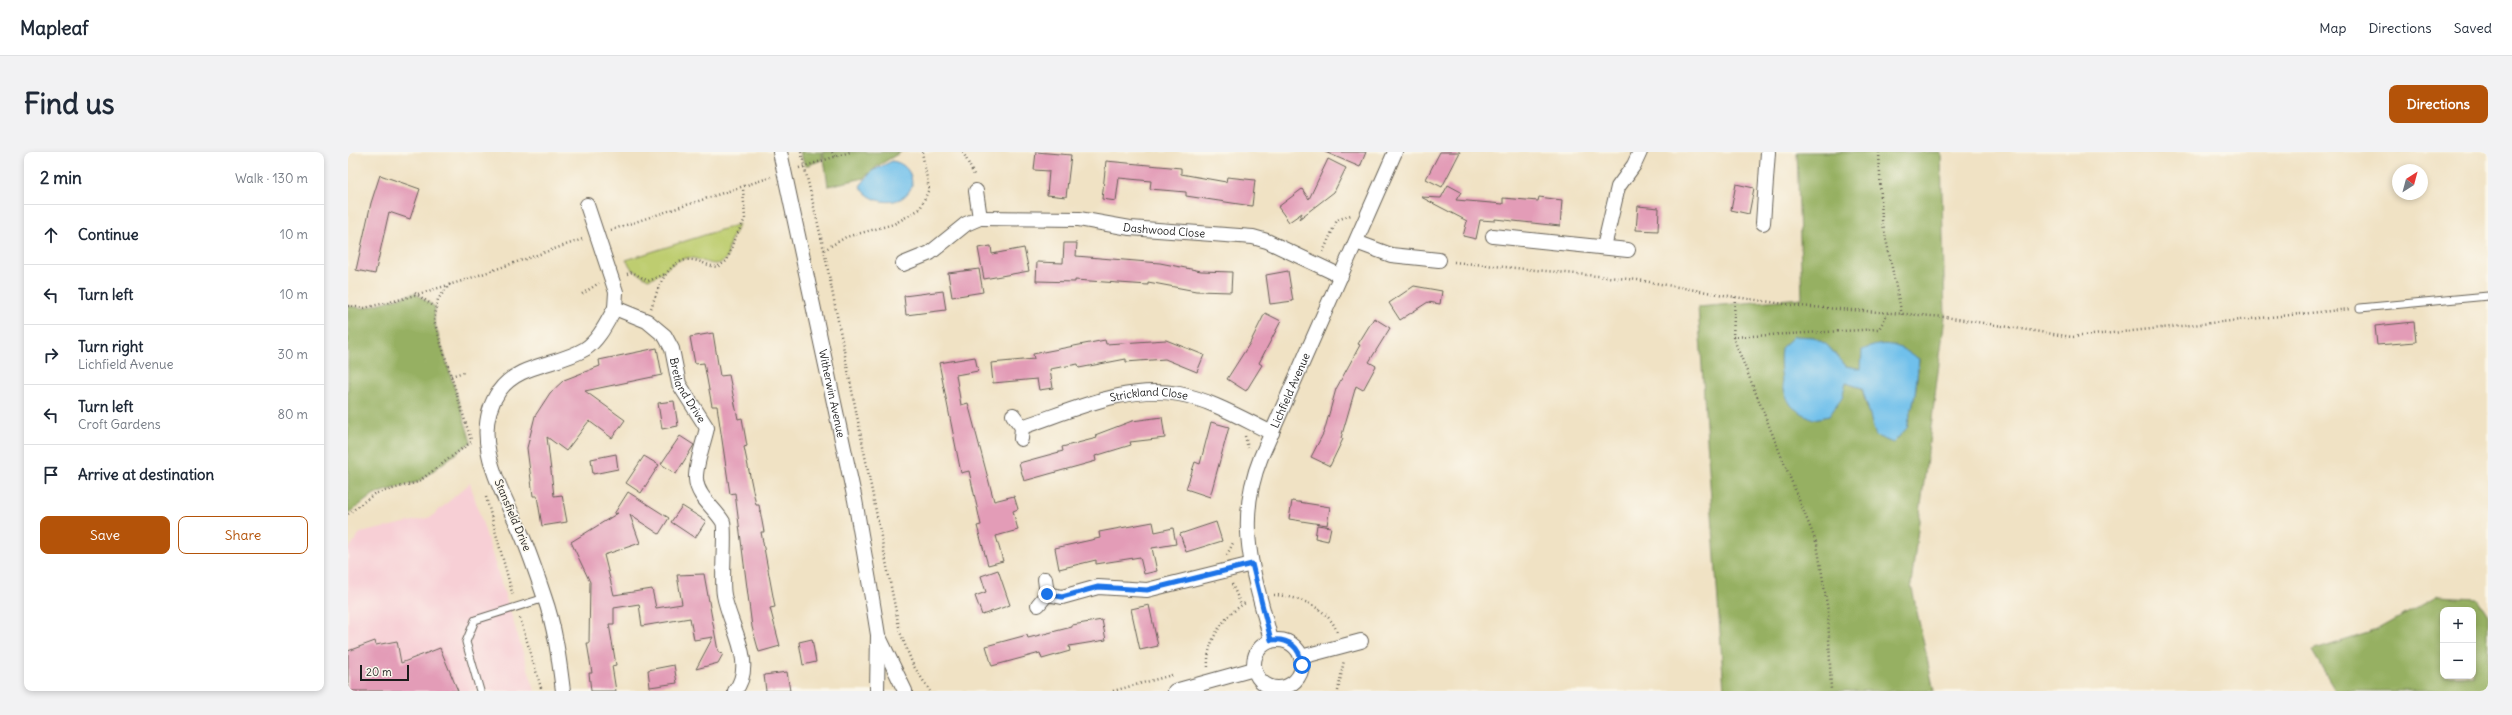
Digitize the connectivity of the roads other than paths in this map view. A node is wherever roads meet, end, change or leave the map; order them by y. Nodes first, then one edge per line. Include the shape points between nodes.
1 (780, 152) edge
2 (1395, 152) edge
3 (1640, 152) edge
4 (1768, 152) edge
5 (976, 192) road end
6 (587, 205) dead end
7 (980, 218) junction
8 (1763, 223) dead end
9 (1493, 236) dead end
10 (1356, 242) junction
11 (1604, 247) junction
12 (1628, 250) dead end
13 (1439, 260) road end
14 (903, 264) dead end
15 (1341, 276) junction
16 (2488, 296) edge
17 (615, 308) junction
18 (2360, 308) road end
19 (1012, 415) dead end
20 (1272, 433) junction
21 (1252, 564) junction
22 (1045, 579) dead end
23 (1047, 594) junction
24 (545, 598) junction
25 (1038, 605) dead end
26 (878, 635) junction
27 (1271, 640) junction
28 (1362, 641) dead end
29 (1301, 657) junction
30 (1254, 669) junction
31 (1283, 689) edge
32 (480, 691) edge
33 (564, 691) edge
34 (735, 691) edge
35 (877, 691) edge
36 (905, 691) edge
37 (1175, 691) edge

1 - 26 street, Witherwin Avenue via 854,500
2 - 10 street, Lichfield Avenue
3 - 11 street via 1618,187
4 - 8 street
5 - 7 street
6 - 17 street via 616,292
7 - 14 street, Dashwood Close via 966,224 930,253
7 - 15 street, Dashwood Close via 1079,219 1130,228 1253,237 1267,241
9 - 11 street
10 - 13 street via 1391,255
10 - 15 street, Lichfield Avenue
11 - 12 street
15 - 20 street, Lichfield Avenue
16 - 18 lane
17 - 24 street, Stansfield Drive via 598,336 586,348 574,355 526,370 506,383 495,398 486,419 486,437 502,497 520,532
17 - 34 street, Bretland Drive via 647,320 665,336 672,349 679,384 707,428 696,479 701,495 724,524 723,592 728,615 742,651 743,664 741,679
19 - 20 street, Strickland Close via 1021,433 1090,404 1138,392 1159,391 1196,398
20 - 21 street, Lichfield Avenue via 1250,487 1246,520
21 - 23 street via 1147,590 1098,587 1062,597
21 - 27 street, Lichfield Avenue
22 - 23 street
23 - 25 street
24 - 32 lane via 475,620 466,642
24 - 33 street, Stansfield Drive via 556,635
26 - 35 street, Witherwin Avenue
26 - 36 street, Witherwin Avenue
27 - 29 street via 1293,644
27 - 30 street via 1255,655
28 - 29 street
29 - 31 street via 1302,665 1296,680
30 - 31 street via 1262,682
30 - 37 street

